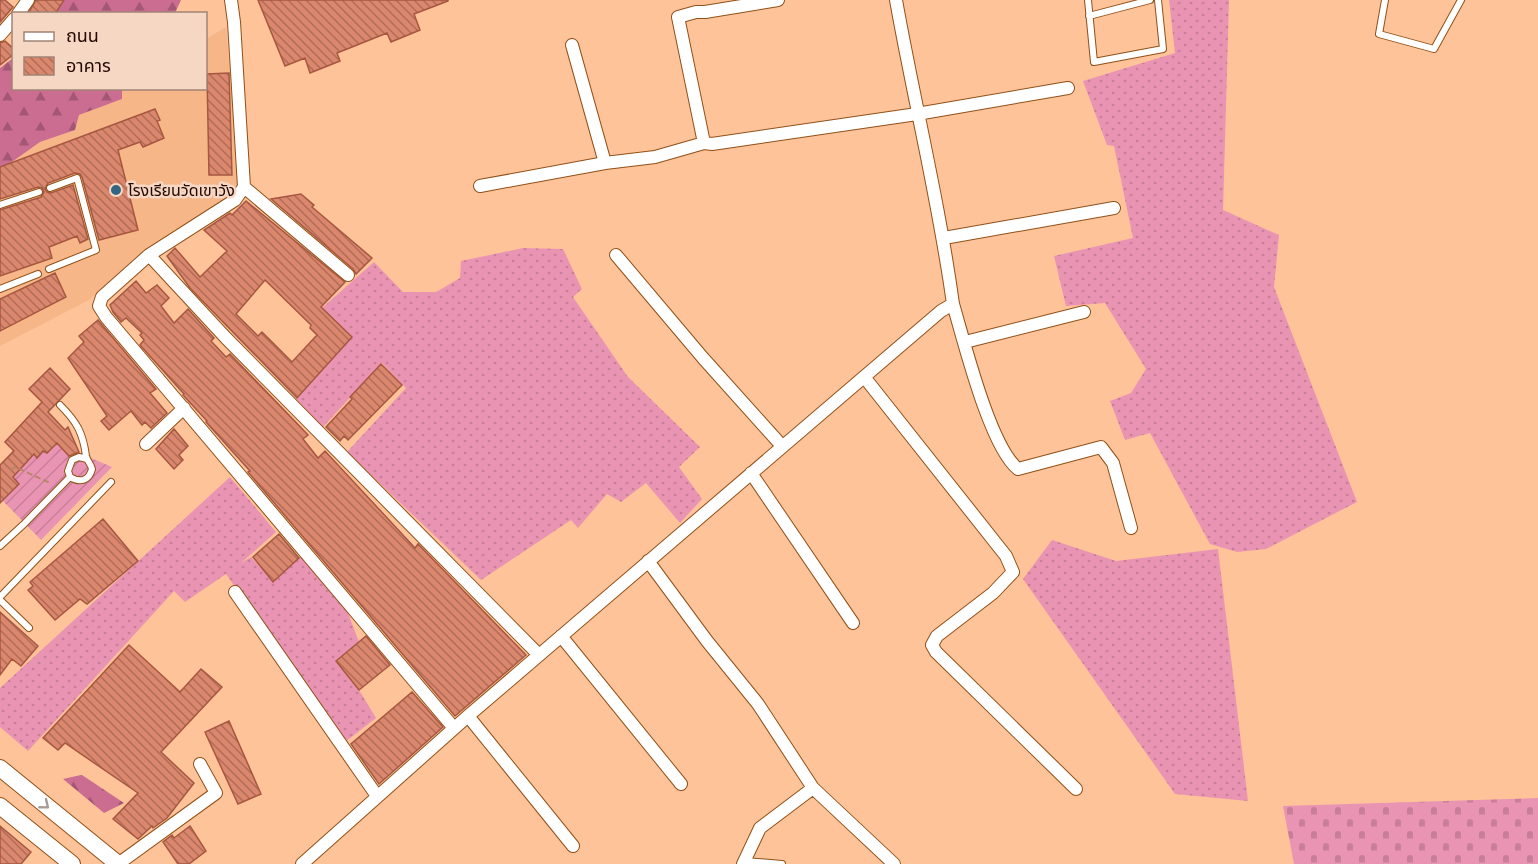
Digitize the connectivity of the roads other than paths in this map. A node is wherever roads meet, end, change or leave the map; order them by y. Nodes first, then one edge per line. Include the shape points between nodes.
1 (231, 0) edge
2 (778, 0) edge
3 (896, 0) edge
4 (1088, 0) edge
5 (1150, 0) edge
6 (1158, 0) edge
7 (1385, 0) edge
8 (1461, 0) edge
9 (1089, 16) junction
10 (12, 21) edge
11 (0, 35) edge
12 (572, 45) dead end
13 (1068, 88) dead end
14 (917, 114) junction
15 (704, 143) junction
16 (605, 163) junction
17 (480, 186) dead end
18 (244, 187) junction
19 (50, 188) dead end
20 (39, 192) dead end
21 (0, 205) edge
22 (1114, 208) dead end
23 (944, 238) junction
24 (149, 255) junction
25 (616, 255) dead end
26 (49, 269) dead end
27 (38, 274) dead end
28 (348, 275) dead end
29 (0, 289) edge
30 (953, 304) junction
31 (1084, 312) dead end
32 (965, 342) junction
33 (865, 378) junction
34 (60, 405) dead end
35 (184, 408) junction
36 (146, 444) dead end
37 (782, 446) junction
38 (87, 459) junction
39 (751, 473) junction
40 (70, 477) junction
41 (111, 482) dead end
42 (1131, 528) dead end
43 (0, 546) edge
44 (648, 561) junction
45 (235, 592) dead end
46 (0, 598) edge
47 (853, 623) dead end
48 (29, 628) dead end
49 (561, 636) junction
50 (539, 655) junction
51 (468, 716) junction
52 (454, 728) junction
53 (200, 764) dead end
54 (0, 768) edge
55 (681, 784) dead end
56 (813, 789) junction
57 (1076, 789) dead end
58 (377, 796) junction
59 (0, 806) edge
60 (573, 846) dead end
61 (743, 862) edge
62 (72, 864) edge
63 (118, 864) edge
64 (302, 864) edge
65 (782, 864) edge
66 (894, 864) edge

1 - 18 street
2 - 15 street via 678,17
3 - 14 street
4 - 9 lane
5 - 9 lane
6 - 9 lane via 1163,49 1094,62
7 - 8 lane via 1379,34 1434,49
10 - 11 street
12 - 16 street
13 - 14 street
14 - 15 street
14 - 23 street
15 - 16 street via 655,157
16 - 17 street
18 - 24 street via 235,200
18 - 28 street
19 - 26 lane via 77,178 96,250
20 - 21 lane
22 - 23 street
23 - 30 street
24 - 35 street via 102,297 99,306
24 - 50 street
25 - 37 street
27 - 29 lane
30 - 32 street
30 - 33 street
31 - 32 street
32 - 42 street via 999,443 1012,464 1018,469 1101,447 1113,463
33 - 37 street
33 - 57 street via 1006,556 1013,572 993,593 937,636 932,645
34 - 38 lane via 81,430
35 - 36 street
35 - 52 street
37 - 39 street
38 - 40 lane via 72,460
38 - 40 lane via 92,469 88,478 79,481
39 - 44 street
39 - 47 street
40 - 43 lane
41 - 46 lane
44 - 49 street
44 - 56 street via 758,704
45 - 58 street
46 - 48 lane
49 - 50 street
49 - 55 street
50 - 51 street
51 - 52 street
51 - 60 street
52 - 58 street
53 - 63 street via 216,793
54 -> 63 main road
56 - 61 street via 760,828
56 - 66 street
58 - 64 street
59 - 62 main road
61 - 65 lane

